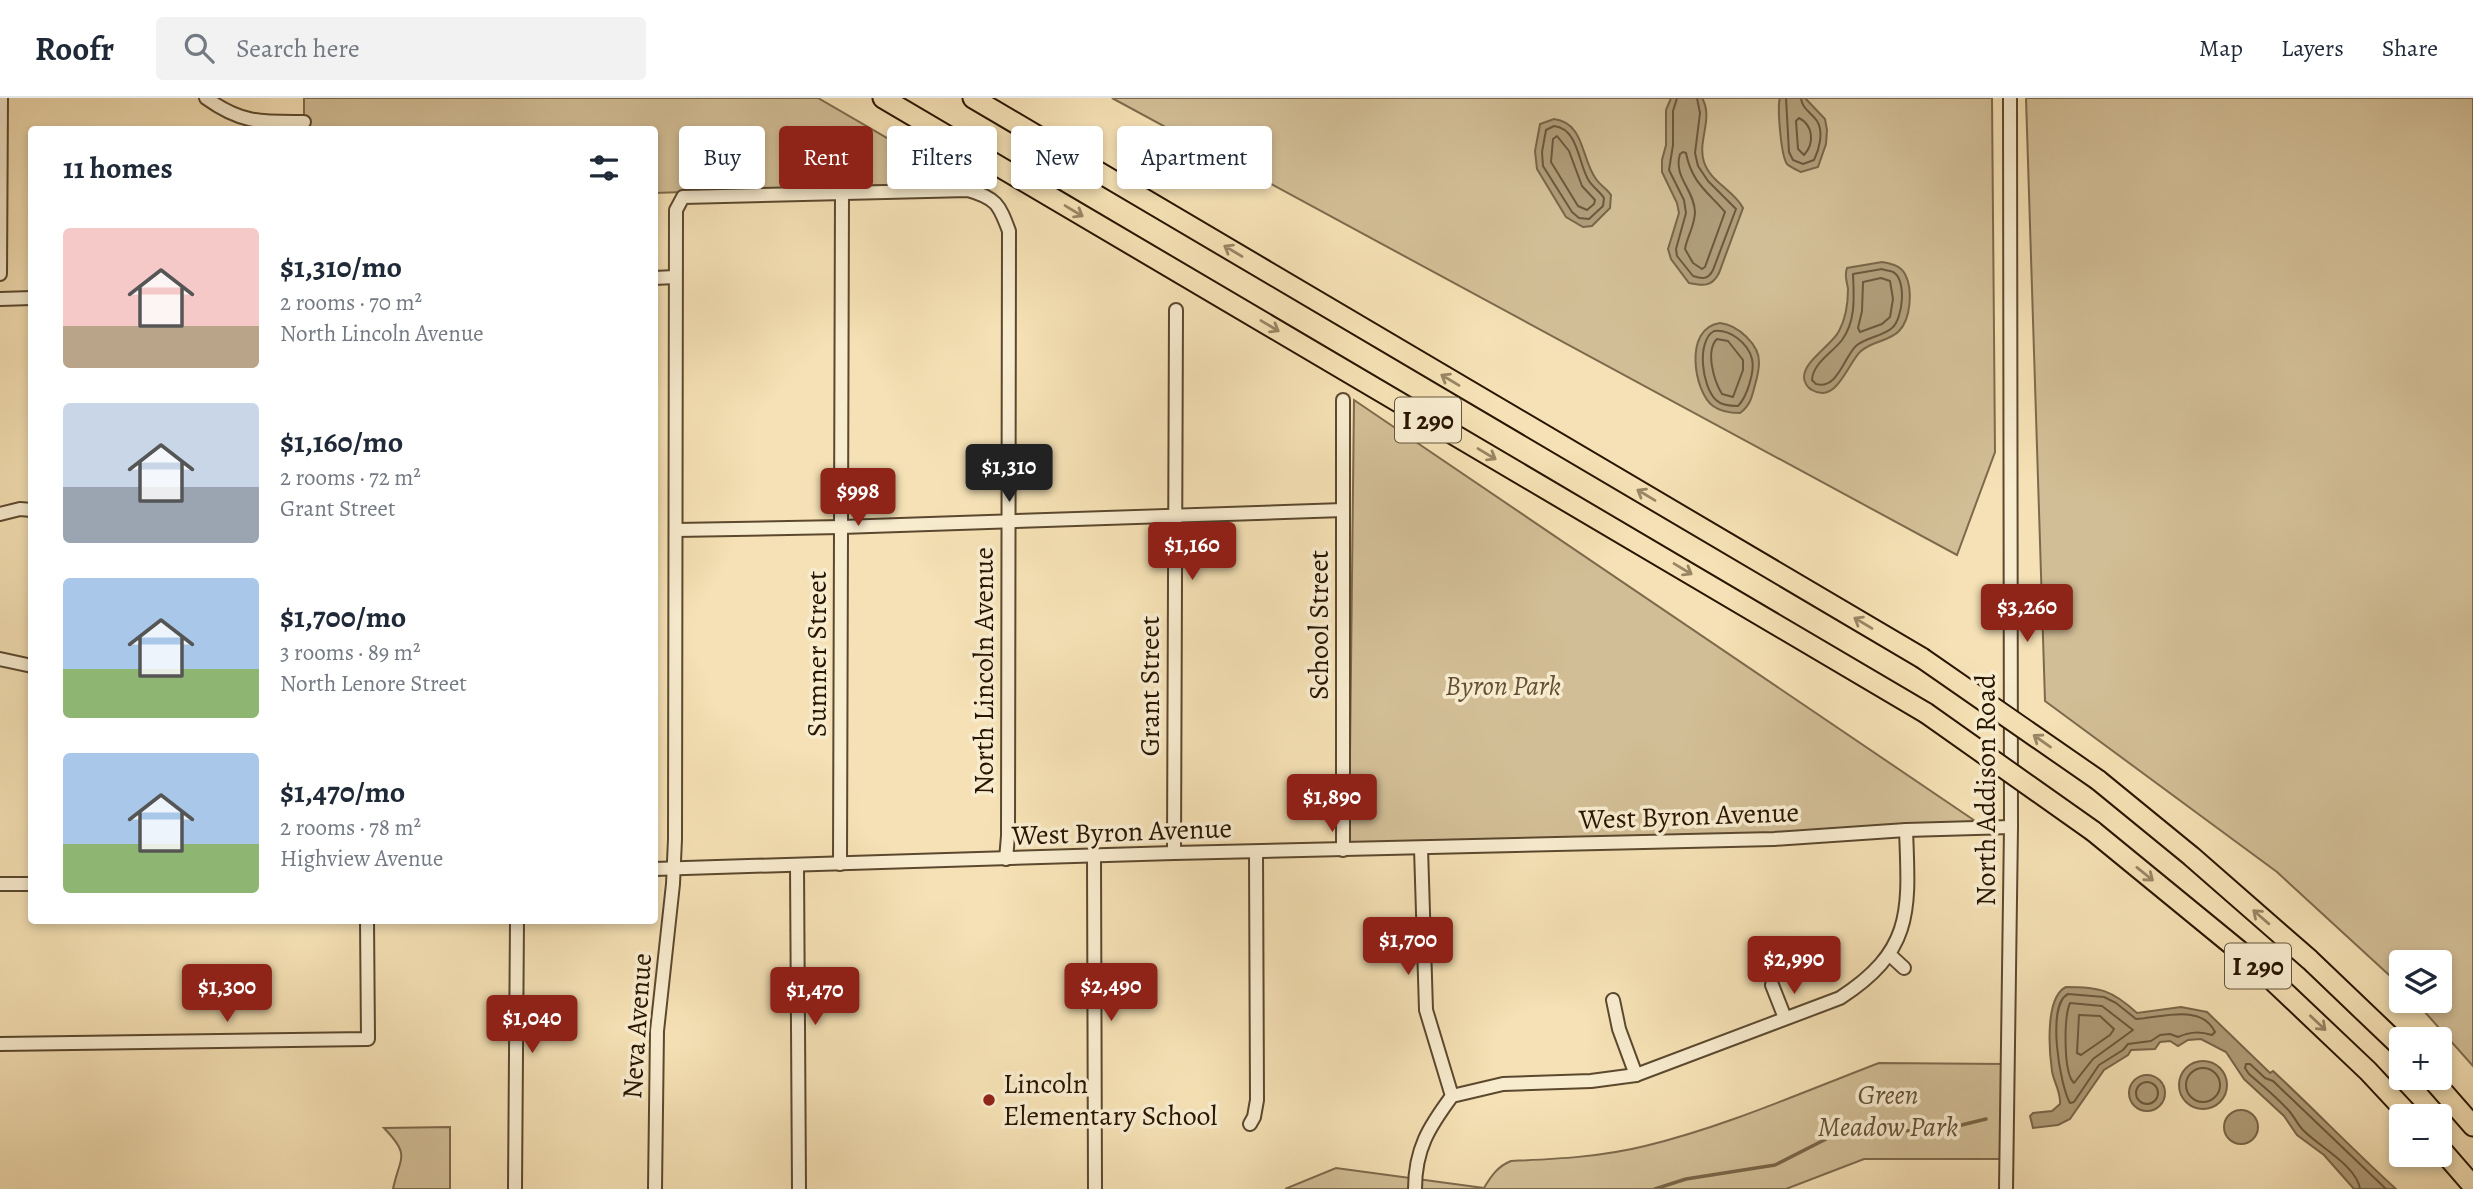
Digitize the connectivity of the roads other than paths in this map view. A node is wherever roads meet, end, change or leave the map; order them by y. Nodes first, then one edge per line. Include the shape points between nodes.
1 (1, 98) edge
2 (206, 98) edge
3 (883, 98) edge
4 (973, 98) edge
5 (2010, 98) edge
6 (304, 122) dead end
7 (842, 192) junction
8 (0, 274) edge
9 (675, 277) junction
10 (658, 278) edge
11 (28, 298) edge
12 (0, 299) edge
13 (1176, 310) dead end
14 (1343, 400) dead end
15 (28, 510) edge
16 (1343, 510) junction
17 (0, 514) edge
18 (1176, 516) junction
19 (1009, 521) junction
20 (841, 527) junction
21 (676, 530) junction
22 (0, 659) edge
23 (28, 665) edge
24 (2011, 827) junction
25 (1906, 830) junction
26 (1421, 848) junction
27 (1343, 850) junction
28 (1256, 852) junction
29 (1174, 853) junction
30 (1094, 857) junction
31 (1006, 859) junction
32 (840, 864) junction
33 (797, 865) junction
34 (674, 868) junction
35 (658, 869) edge
36 (0, 884) edge
37 (28, 884) edge
38 (367, 924) edge
39 (517, 924) edge
40 (1890, 955) junction
41 (1904, 968) dead end
42 (1772, 985) dead end
43 (1613, 1000) dead end
44 (1785, 1018) junction
45 (2389, 1036) edge
46 (0, 1044) edge
47 (1636, 1075) junction
48 (2442, 1090) edge
49 (1452, 1096) junction
50 (2399, 1104) edge
51 (1250, 1124) dead end
52 (2473, 1126) edge
53 (2452, 1162) edge
54 (2473, 1186) edge
55 (515, 1189) edge
56 (655, 1189) edge
57 (799, 1189) edge
58 (1095, 1189) edge
59 (1415, 1189) edge
60 (2006, 1189) edge

1 - 8 street
2 - 6 street via 243,119
3 -> 50 highway, I 290, bridge via 1926,713 2092,831 2253,962
45 -> 4 highway, I 290, bridge via 2310,960 2098,780 1922,658
5 - 24 street, North Addison Road
7 - 9 street, Neva Avenue via 683,197 676,210
7 - 19 street, North Lincoln Avenue via 968,190 989,196 1001,208 1009,231
7 - 20 street, Sumner Street
9 - 10 street
9 - 21 street, Neva Avenue
11 - 12 street
13 - 18 street, Grant Street
14 - 16 street, School Street
15 - 17 street
16 - 18 street
16 - 27 street, School Street
18 - 19 street
18 - 29 street, Grant Street
19 - 20 street
19 - 31 street, North Lincoln Avenue
20 - 21 street
20 - 32 street, Sumner Street
21 - 34 street, Neva Avenue
22 - 23 street
24 - 25 street, West Byron Avenue
24 - 60 street, North Addison Road
25 - 26 street, West Byron Avenue via 1774,839
25 - 40 street via 1907,911
26 - 27 street, West Byron Avenue
26 - 49 street via 1426,1010
27 - 28 street, West Byron Avenue
28 - 29 street, West Byron Avenue
28 - 51 street via 1257,1100
29 - 30 street, West Byron Avenue
30 - 31 street, West Byron Avenue
30 - 58 street
31 - 32 street, West Byron Avenue
32 - 33 street, West Byron Avenue
33 - 34 street, West Byron Avenue
33 - 57 street
34 - 35 street, West Byron Avenue
34 - 56 street, Neva Avenue via 657,1031
36 - 37 street
38 - 46 street via 368,1040
39 - 55 street
40 - 41 street
40 - 44 street via 1840,998
42 - 44 street
43 - 47 street
44 - 47 street
47 - 49 street via 1503,1084
48 - 52 highway
49 - 59 street via 1422,1143
53 - 54 highway

